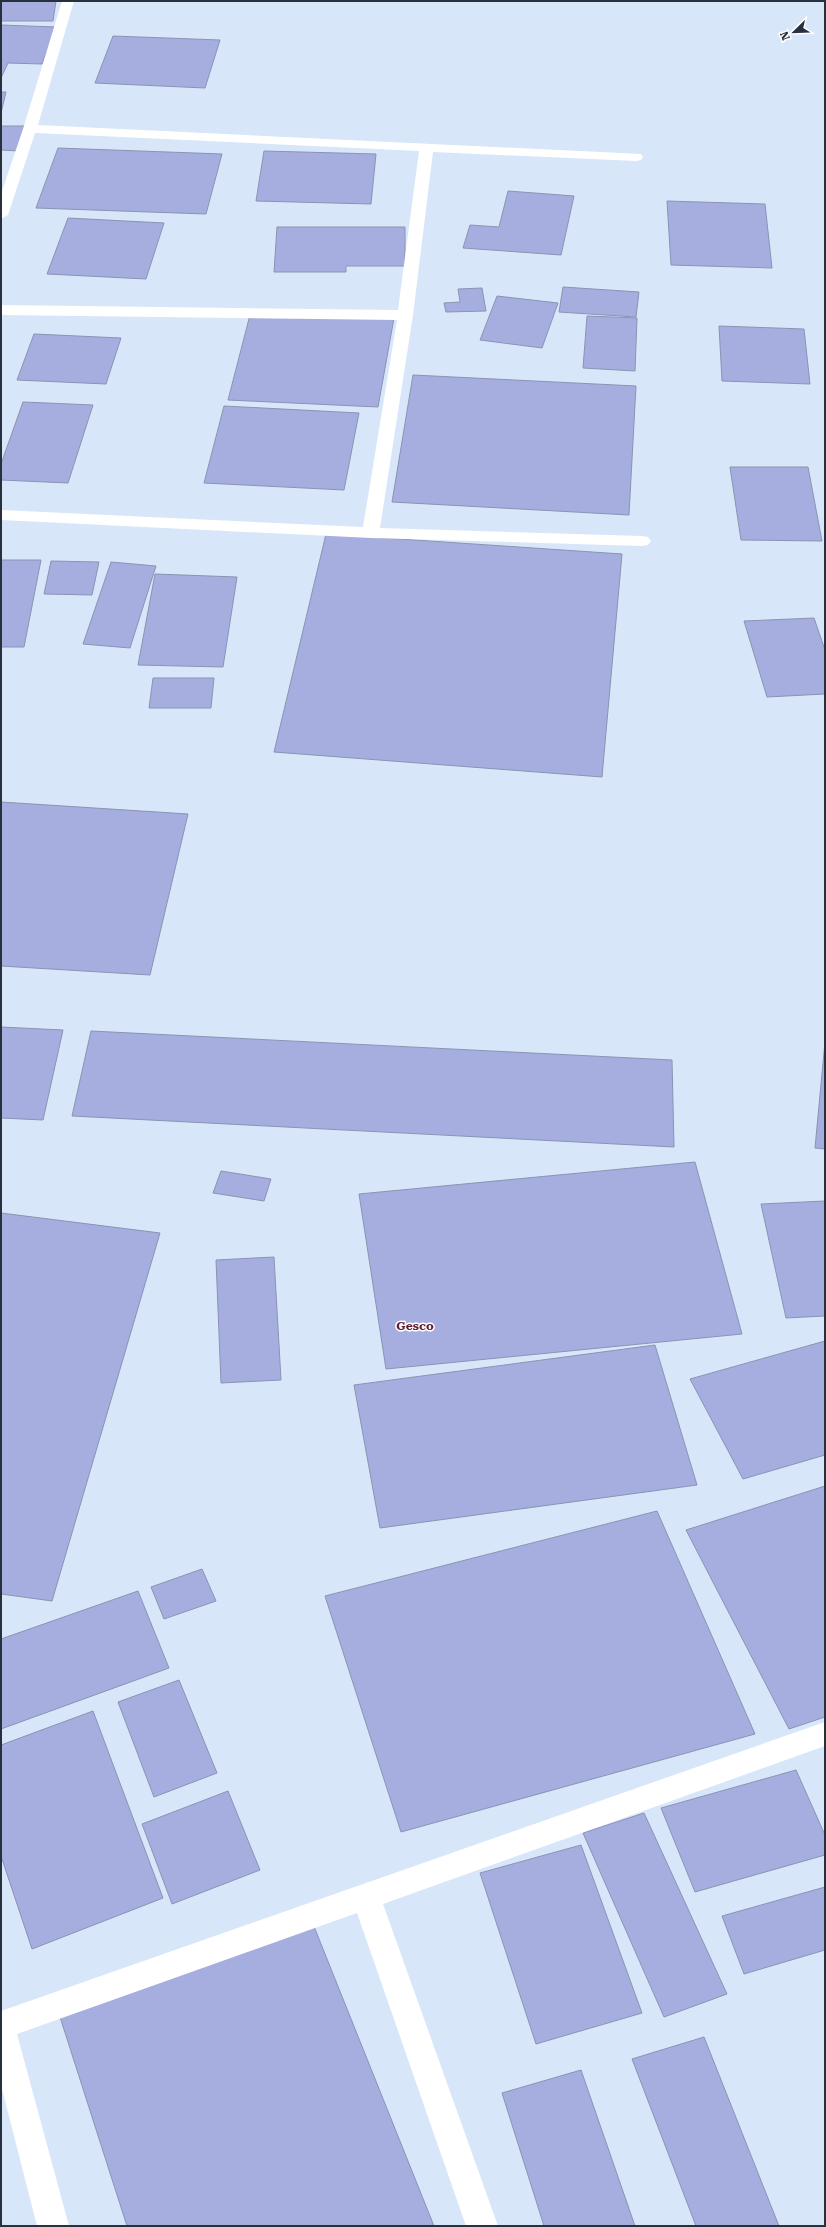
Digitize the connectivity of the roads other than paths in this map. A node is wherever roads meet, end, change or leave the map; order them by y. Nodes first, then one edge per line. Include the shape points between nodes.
1 (68, 1) edge
2 (30, 129) junction
3 (426, 148) junction
4 (636, 157) dead end
5 (1, 215) edge
6 (1, 310) edge
7 (405, 315) junction
8 (1, 515) edge
9 (371, 533) junction
10 (642, 542) dead end
11 (825, 1734) edge
12 (366, 1897) junction
13 (1, 2027) edge
14 (53, 2226) edge
15 (482, 2226) edge

1 - 2 street
2 - 3 street
2 - 5 street
3 - 4 street
3 - 7 street
6 - 7 street
7 - 9 street
8 - 9 street
9 - 10 street
11 - 12 street
12 - 13 street
12 - 15 street
13 - 14 street

